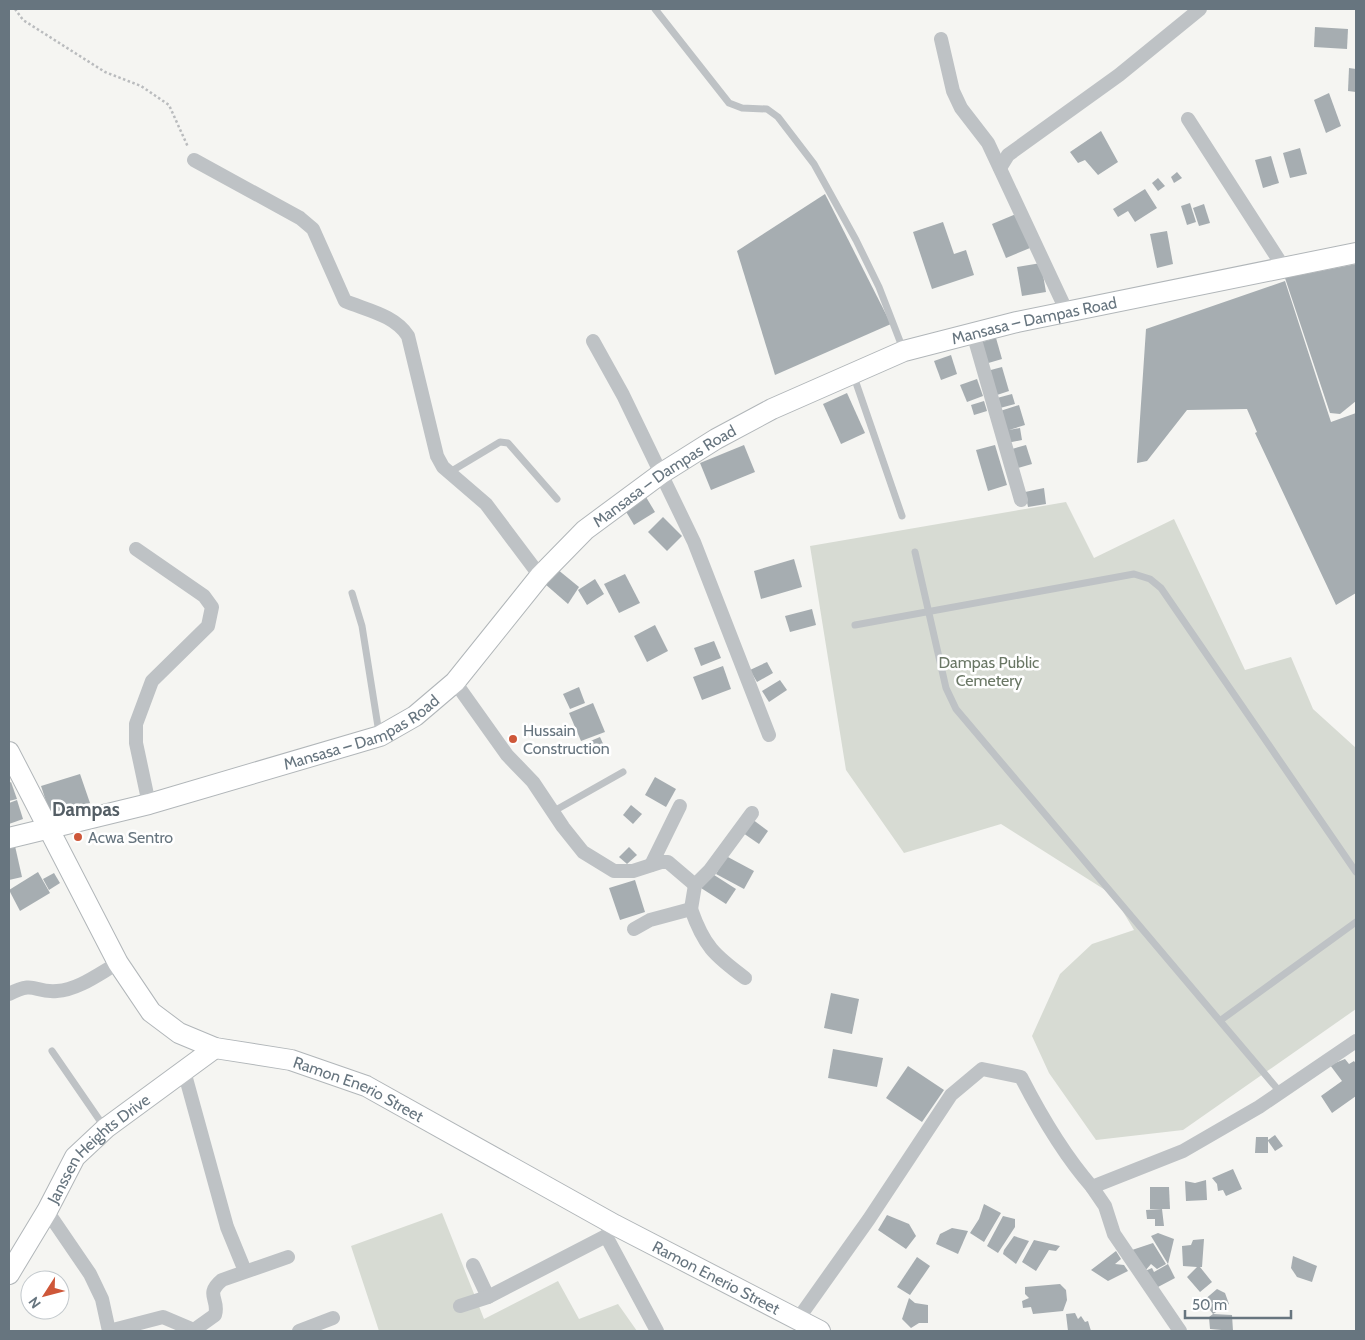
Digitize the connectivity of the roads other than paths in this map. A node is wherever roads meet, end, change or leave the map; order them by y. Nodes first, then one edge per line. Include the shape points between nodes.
1 (655, 9) edge
2 (1200, 9) edge
3 (941, 39) dead end
4 (1188, 119) dead end
5 (194, 160) road end
6 (1000, 168) junction
7 (1356, 253) edge
8 (1284, 268) junction
9 (1067, 312) junction
10 (973, 333) junction
11 (593, 341) dead end
12 (904, 351) junction
13 (853, 373) junction
14 (450, 472) junction
15 (662, 473) junction
16 (557, 499) dead end
17 (1021, 500) dead end
18 (902, 516) dead end
19 (136, 549) dead end
20 (915, 552) dead end
21 (540, 576) junction
22 (352, 593) dead end
23 (929, 611) junction
24 (855, 625) dead end
25 (455, 682) junction
26 (769, 735) dead end
27 (380, 736) junction
28 (9, 752) edge
29 (623, 772) dead end
30 (148, 804) junction
31 (680, 806) dead end
32 (554, 811) junction
33 (752, 813) dead end
34 (47, 830) junction
35 (9, 838) edge
36 (651, 865) junction
37 (1356, 872) edge
38 (695, 885) junction
39 (691, 909) junction
40 (1356, 922) edge
41 (634, 929) dead end
42 (118, 963) junction
43 (745, 978) dead end
44 (9, 994) edge
45 (1221, 1020) junction
46 (1356, 1041) edge
47 (215, 1048) junction
48 (52, 1051) dead end
49 (184, 1071) junction
50 (1280, 1092) junction
51 (106, 1128) junction
52 (1092, 1187) junction
53 (47, 1211) junction
54 (611, 1230) junction
55 (288, 1257) dead end
56 (473, 1265) dead end
57 (245, 1271) junction
58 (9, 1274) edge
59 (488, 1297) junction
60 (460, 1306) dead end
61 (334, 1318) dead end
62 (798, 1319) junction
63 (195, 1330) edge
64 (299, 1331) edge
65 (657, 1331) edge
66 (820, 1331) edge
67 (1180, 1331) edge

1 - 12 lane via 729,102 742,108 767,109 778,117 814,164 879,287
2 - 6 street via 1119,75 1008,155
3 - 6 street via 953,92 988,143
4 - 8 street
5 - 14 street via 313,228 344,301 390,319 403,328 408,336 437,456
6 - 9 street
7 - 8 main road, Mansasa – Dampas Road
8 - 9 main road, Mansasa – Dampas Road
9 - 10 main road, Mansasa – Dampas Road
10 - 12 main road, Mansasa – Dampas Road
10 - 17 street
11 - 15 street
12 - 13 main road, Mansasa – Dampas Road
13 - 15 main road, Mansasa – Dampas Road via 748,422
13 - 18 lane
14 - 16 lane via 500,442 508,443
14 - 21 street via 486,504
15 - 21 main road, Mansasa – Dampas Road via 584,530
15 - 26 street via 694,542
19 - 30 street via 204,596 212,607 208,626 152,681 136,724 136,743
20 - 23 lane
21 - 25 main road, Mansasa – Dampas Road
22 - 27 lane via 362,626
23 - 24 lane
23 - 37 lane via 1134,574 1150,579 1161,588
23 - 45 lane via 946,688 956,709
25 - 27 main road, Mansasa – Dampas Road via 415,716
25 - 32 street via 507,754
27 - 30 main road, Mansasa – Dampas Road
28 - 34 main road, Ramon Enerio Street
29 - 32 lane
30 - 34 main road, Mansasa – Dampas Road
31 - 36 street
32 - 36 street via 583,852 614,871 633,871
33 - 38 street
34 - 35 main road, Mansasa – Dampas Road
34 - 42 main road, Ramon Enerio Street
36 - 38 street via 668,862
38 - 39 street
39 - 41 street via 650,920
39 - 43 street via 707,945
40 - 45 lane
42 - 44 street via 80,984 58,991 25,986
42 - 47 main road, Ramon Enerio Street via 150,1012 179,1034
45 - 50 lane
46 - 50 street
47 - 49 main road, Janssen Heights Drive
47 - 54 main road, Ramon Enerio Street via 291,1060 366,1086
48 - 51 lane
49 - 51 main road, Janssen Heights Drive
49 - 57 street via 227,1227
50 - 52 street via 1183,1151
51 - 53 main road, Janssen Heights Drive via 75,1157
52 - 62 street via 1040,1115 1021,1077 982,1069 951,1095 869,1220
52 - 67 street via 1104,1206 1114,1234
53 - 58 main road, Janssen Heights Drive
53 - 63 street via 90,1274 102,1299 109,1331 163,1317
54 - 59 street
54 - 62 main road, Ramon Enerio Street
54 - 65 street
55 - 57 street
56 - 59 street
57 - 63 street via 215,1286 212,1293 217,1311
59 - 60 street
61 - 64 street
62 - 66 main road, Ramon Enerio Street

